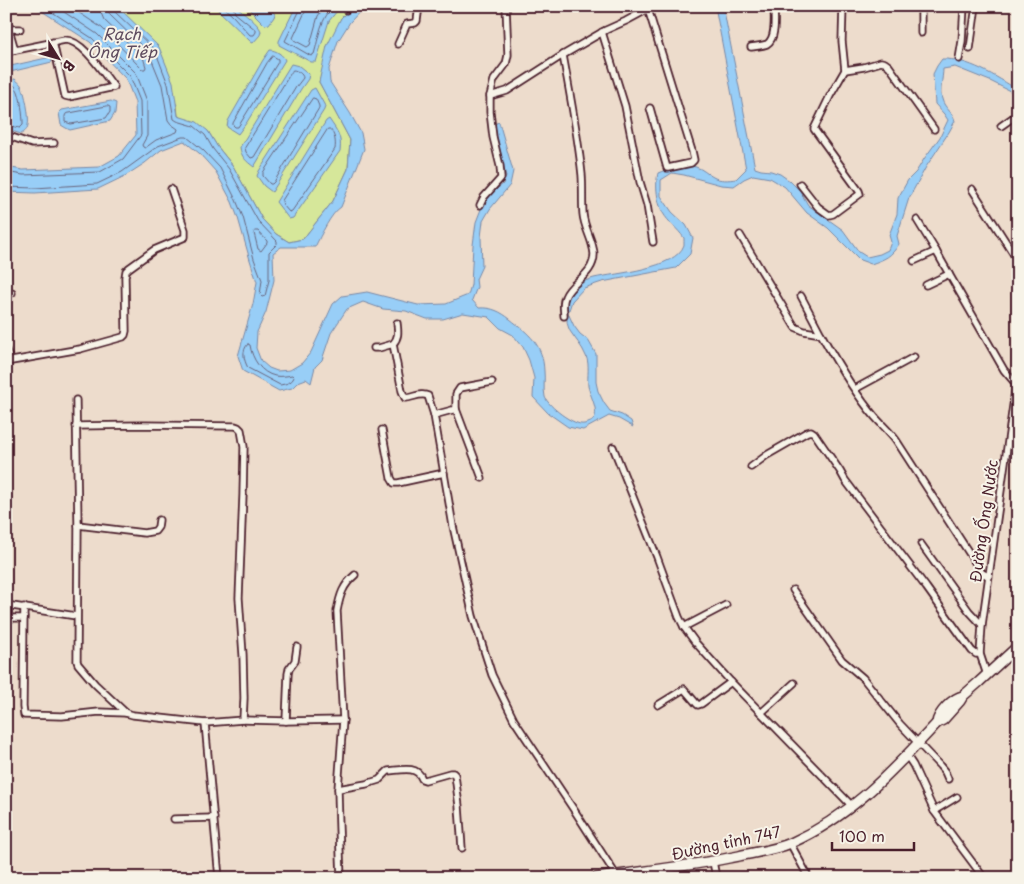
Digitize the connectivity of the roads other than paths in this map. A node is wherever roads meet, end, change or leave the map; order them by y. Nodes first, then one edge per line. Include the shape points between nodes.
1 (419, 6) edge
2 (506, 6) edge
3 (774, 6) edge
4 (842, 6) edge
5 (921, 6) edge
6 (964, 6) edge
7 (976, 6) edge
8 (650, 7) edge
9 (6, 18) edge
10 (9, 29) junction
11 (20, 29) dead end
12 (602, 32) junction
13 (921, 33) dead end
14 (53, 42) junction
15 (398, 44) dead end
16 (751, 47) dead end
17 (970, 49) dead end
18 (15, 50) junction
19 (6, 52) edge
20 (563, 55) junction
21 (959, 59) dead end
22 (845, 70) junction
23 (490, 96) junction
24 (650, 108) dead end
25 (1018, 114) edge
26 (1001, 126) dead end
27 (934, 129) dead end
28 (6, 136) edge
29 (54, 143) dead end
30 (800, 184) dead end
31 (171, 189) dead end
32 (972, 189) dead end
33 (480, 205) dead end
34 (917, 220) dead end
35 (740, 236) dead end
36 (653, 242) dead end
37 (936, 251) junction
38 (914, 261) dead end
39 (1018, 261) edge
40 (949, 274) junction
41 (926, 285) dead end
42 (801, 296) dead end
43 (564, 316) dead end
44 (397, 323) dead end
45 (822, 334) junction
46 (393, 344) junction
47 (374, 348) dead end
48 (6, 350) edge
49 (914, 357) dead end
50 (8, 361) edge
51 (1018, 370) edge
52 (492, 382) dead end
53 (1016, 384) junction
54 (855, 389) junction
55 (76, 400) dead end
56 (456, 408) junction
57 (434, 415) junction
58 (76, 426) junction
59 (382, 430) dead end
60 (613, 447) dead end
61 (752, 467) dead end
62 (444, 473) junction
63 (482, 478) dead end
64 (159, 520) dead end
65 (78, 526) junction
66 (920, 544) dead end
67 (356, 575) dead end
68 (988, 576) junction
69 (793, 590) dead end
70 (6, 605) edge
71 (726, 605) dead end
72 (24, 607) junction
73 (76, 616) junction
74 (6, 618) edge
75 (24, 618) junction
76 (982, 624) junction
77 (684, 627) junction
78 (1018, 646) edge
79 (297, 647) dead end
80 (980, 654) junction
81 (987, 675) junction
82 (731, 682) junction
83 (794, 683) dead end
84 (658, 705) dead end
85 (126, 713) junction
86 (761, 713) junction
87 (243, 720) junction
88 (343, 720) junction
89 (286, 721) junction
90 (205, 724) junction
91 (918, 743) junction
92 (907, 756) junction
93 (948, 779) dead end
94 (338, 789) junction
95 (957, 797) dead end
96 (852, 806) junction
97 (934, 811) junction
98 (214, 818) junction
99 (174, 819) dead end
100 (790, 843) junction
101 (462, 848) dead end
102 (713, 861) junction
103 (616, 875) junction
104 (600, 877) edge
105 (219, 878) edge
106 (341, 878) edge
107 (716, 878) edge
108 (809, 878) edge
109 (984, 878) edge

1 - 15 street via 418,21 407,24
2 - 23 street via 508,55 506,64 494,80
3 - 16 street via 771,40
4 - 22 street
5 - 13 street
6 - 21 street
7 - 17 street
8 - 12 street
8 - 24 street via 692,151 694,160 691,163 667,168
9 - 10 street
10 - 11 street
10 - 18 street
12 - 20 street
12 - 36 street via 625,106
14 - 14 street via 65,96 114,87 79,46 67,39
14 - 18 street
18 - 19 street
20 - 23 street via 507,91
20 - 43 street via 582,173 582,214 594,255 589,270 565,297
22 - 27 street via 885,63
22 - 30 street via 814,129 860,194 829,215 818,207
23 - 33 street via 492,137 501,178
25 - 26 street
28 - 29 street via 32,144
31 - 50 street via 185,237 154,250 126,272 125,335 80,349
32 - 39 street
34 - 37 street
35 - 45 street via 795,327
37 - 38 street
37 - 40 street
40 - 41 street
40 - 53 street via 1004,370
42 - 45 street
44 - 46 street via 398,335
45 - 54 street
46 - 47 street
46 - 57 street via 403,396 428,396
48 - 50 street
49 - 54 street
51 - 53 street, Đường Ống Nước
52 - 56 street via 460,388 456,394
53 - 68 street, Đường Ống Nước
54 - 68 street via 896,440 982,572
55 - 58 street
56 - 57 street
56 - 63 street
57 - 62 street
58 - 65 street
58 - 87 street via 235,426 241,430 244,447 239,598 244,655
59 - 62 street via 394,483
60 - 77 street
61 - 80 street via 807,432 814,433 844,480 972,651
62 - 103 street via 473,616 492,675 514,720
64 - 65 street via 155,531 144,533
65 - 73 street
66 - 76 street
67 - 88 street via 340,593 337,611
68 - 76 street, Đường Ống Nước
69 - 91 street via 842,660 863,678
70 - 72 street
71 - 77 street
72 - 73 street
72 - 75 street
73 - 85 street via 78,664
74 - 75 street
75 - 85 street via 24,715
76 - 80 street, Đường Ống Nước
77 - 82 street
78 - 81 main road, Đường tỉnh 747
79 - 89 street via 296,659 288,674
80 - 81 street, Đường Ống Nước
81 - 91 main road, Đường tỉnh 747 via 963,696 956,697
82 - 84 street via 698,705 684,689
82 - 86 street
83 - 86 street
85 - 90 street
86 - 96 street
87 - 89 street
87 - 90 street
88 - 89 street
88 - 94 street
90 - 98 street
91 - 92 main road, Đường tỉnh 747
91 - 93 street
92 - 96 main road, Đường tỉnh 747
92 - 97 street
94 - 101 street via 379,780 388,771 414,770 425,780 453,773
94 - 106 street
95 - 97 street
96 - 100 main road, Đường tỉnh 747
97 - 109 street
98 - 99 street
98 - 105 street
100 - 102 main road, Đường tỉnh 747
100 - 108 street
102 - 103 main road, Đường tỉnh 747
102 - 107 street
103 - 104 main road, Đường tỉnh 747

